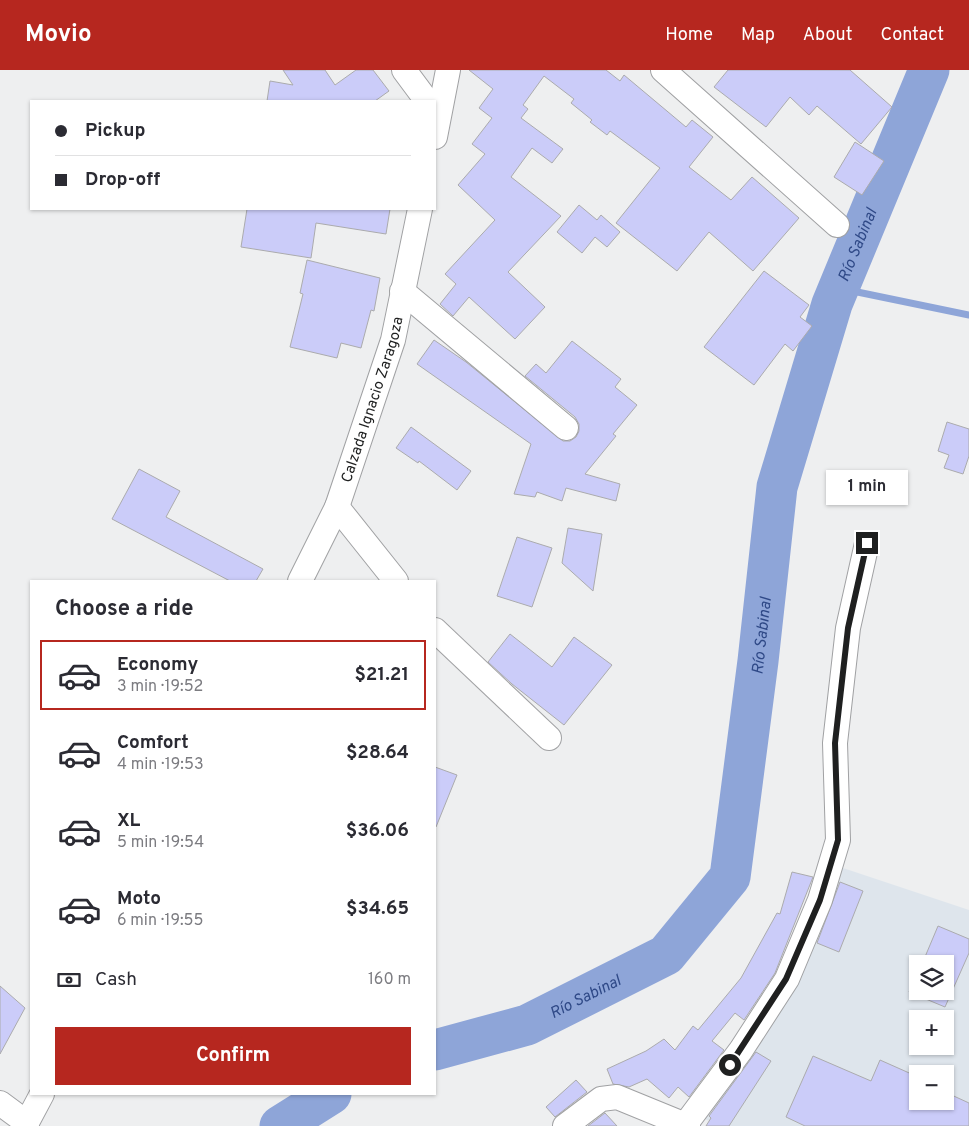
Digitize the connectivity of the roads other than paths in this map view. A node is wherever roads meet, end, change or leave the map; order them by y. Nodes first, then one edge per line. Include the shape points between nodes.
1 (404, 70) edge
2 (448, 70) edge
3 (663, 70) edge
4 (423, 100) edge
5 (436, 110) edge
6 (420, 210) edge
7 (838, 225) dead end
8 (402, 291) junction
9 (566, 428) dead end
10 (337, 507) junction
11 (867, 543) dead end
12 (300, 580) edge
13 (395, 580) edge
14 (436, 631) edge
15 (549, 738) dead end
16 (41, 1095) edge
17 (0, 1103) edge
18 (26, 1125) edge
19 (687, 1125) edge
20 (565, 1126) edge

1 - 4 street
2 - 5 street
3 - 7 street
6 - 8 street, Calzada Ignacio Zaragoza
8 - 9 street
8 - 10 street, Calzada Ignacio Zaragoza via 393,340
10 - 12 street, Calzada Ignacio Zaragoza
10 - 13 street
11 - 19 street via 848,628 835,743 838,840 820,900 786,979 741,1050
14 - 15 street
16 - 18 street
17 - 18 street
19 - 20 street via 617,1097 601,1098

